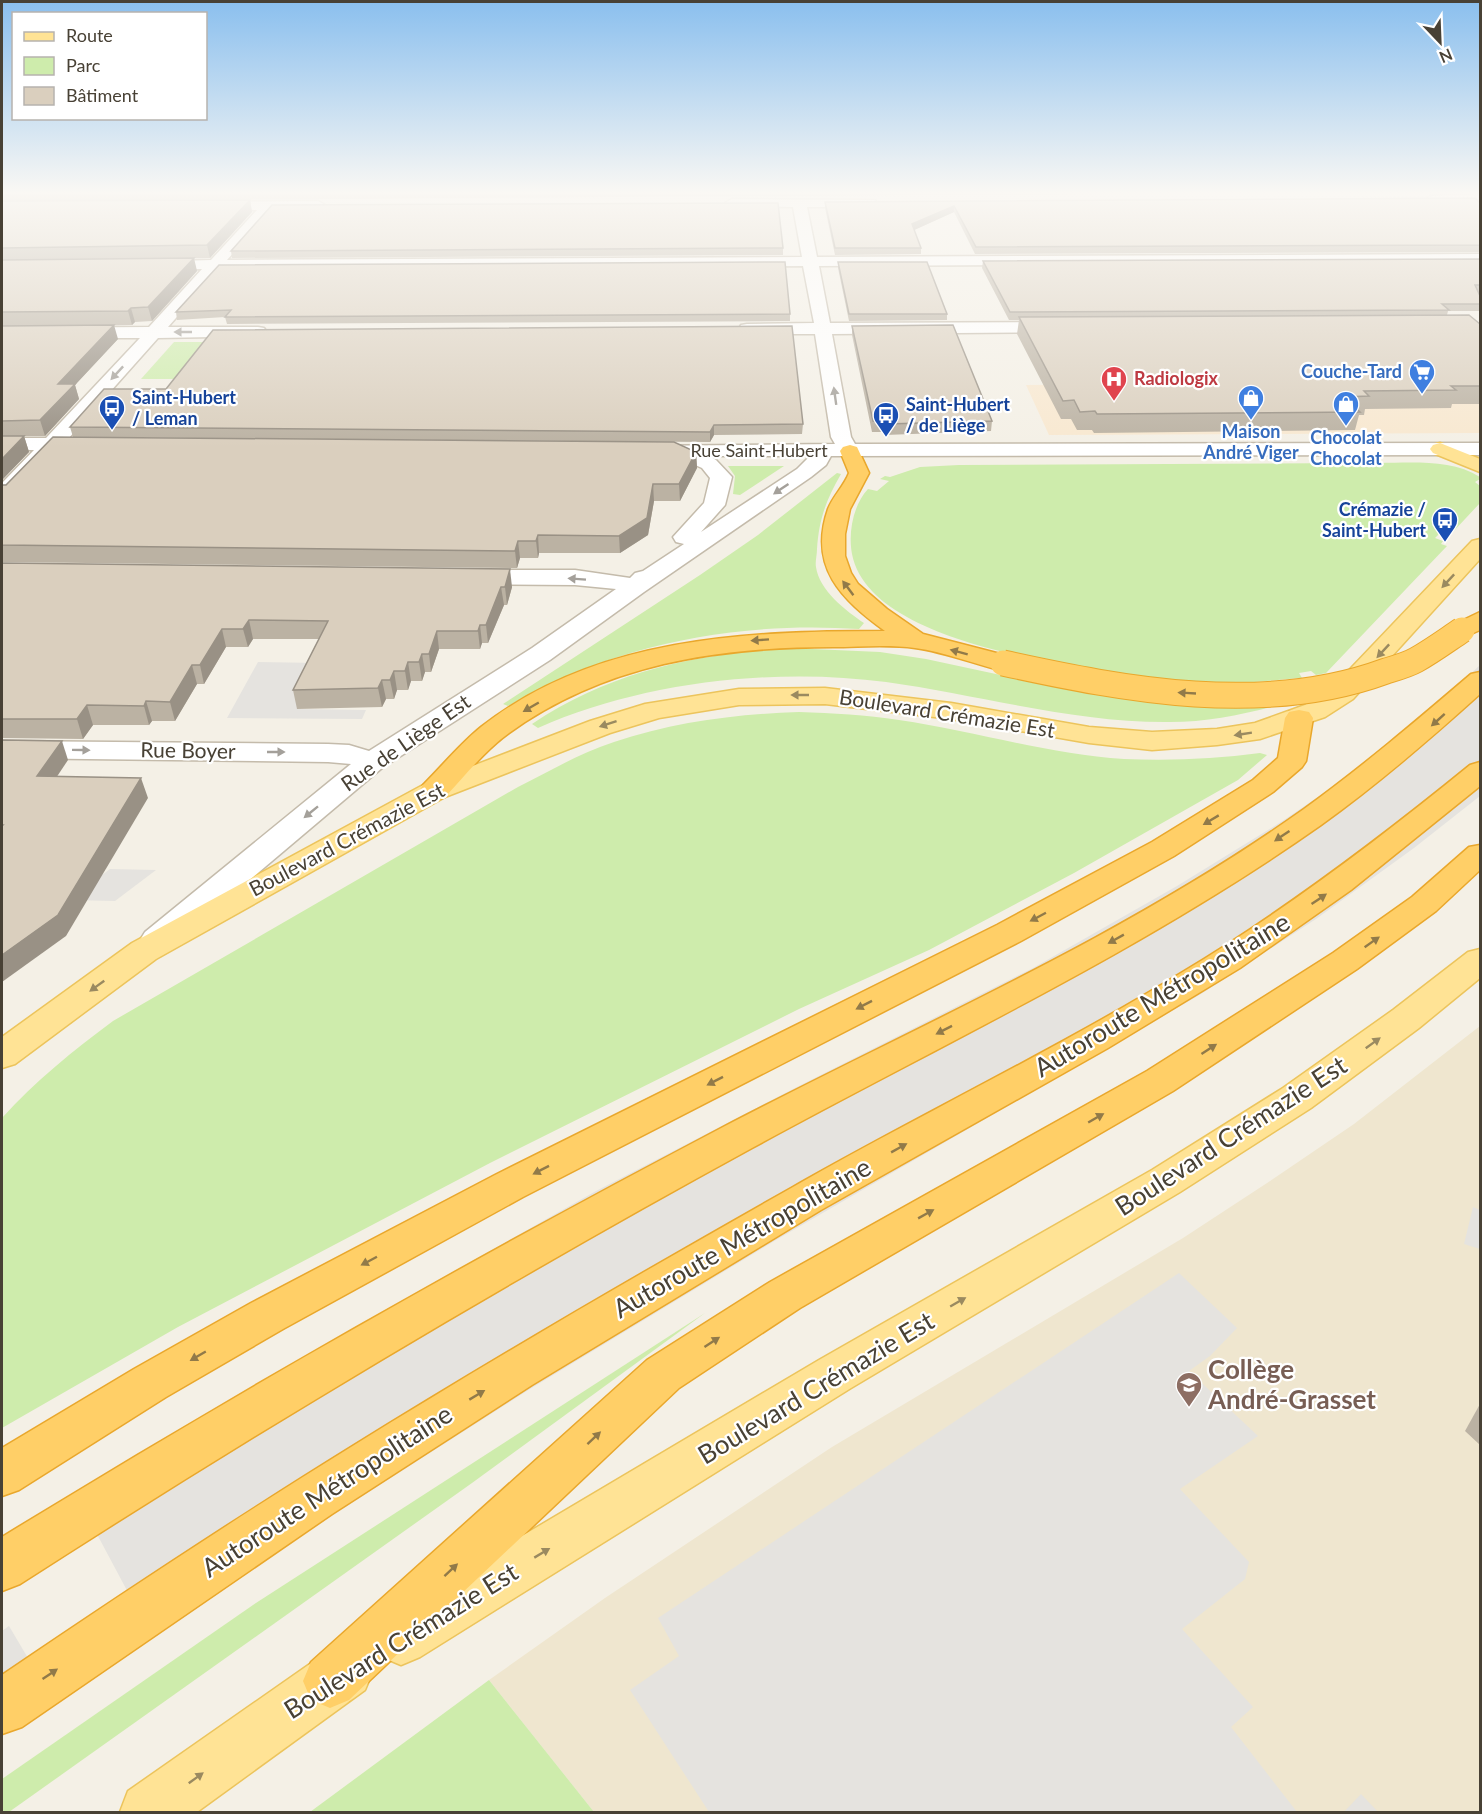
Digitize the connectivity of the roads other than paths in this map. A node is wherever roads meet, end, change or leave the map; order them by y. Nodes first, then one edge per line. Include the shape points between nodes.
1 (203, 279) edge
2 (813, 279) edge
3 (1083, 326) edge
4 (822, 328) junction
5 (730, 329) edge
6 (154, 332) junction
7 (280, 332) edge
8 (2, 333) edge
9 (2, 444) edge
10 (51, 444) junction
11 (105, 445) edge
12 (629, 449) edge
13 (1440, 449) junction
14 (1480, 449) edge
15 (677, 450) junction
16 (822, 451) junction
17 (850, 451) junction
18 (1480, 466) edge
19 (2, 495) edge
20 (1480, 546) edge
21 (438, 576) edge
22 (635, 587) junction
23 (1480, 620) edge
24 (915, 640) junction
25 (1480, 680) edge
26 (1299, 718) junction
27 (2, 749) edge
28 (372, 762) junction
29 (1480, 771) edge
30 (434, 791) junction
31 (1480, 855) edge
32 (144, 951) junction
33 (1480, 960) edge
34 (2, 1056) edge
35 (2, 1474) edge
36 (2, 1566) edge
37 (330, 1681) junction
38 (2, 1707) edge
39 (149, 1812) edge

1 - 6 street
2 - 4 street
3 - 4 street
4 - 5 street
17 -> 4 street via 841,437
7 -> 6 street
6 - 8 street
6 -> 10 street
9 - 10 street
10 - 11 street
10 - 19 street
12 - 15 street, Rue Saint-Hubert
13 - 14 street, Rue Saint-Hubert
13 - 17 street, Rue Saint-Hubert
13 - 18 main road
15 - 16 street, Rue Saint-Hubert
15 - 22 street via 718,472 718,496 708,513
16 - 17 street, Rue Saint-Hubert
16 -> 22 street, Rue de Liège Est via 819,461 804,473
24 -> 17 highway via 857,600 837,569 833,541 837,518 859,473
20 -> 26 main road, Boulevard Crémazie Est via 1343,693
22 -> 21 street via 613,581 567,578
22 - 28 street, Rue de Liège Est via 541,654
23 -> 24 highway, bridge via 1428,655 1385,675 1287,692 1200,694 1107,686
24 -> 30 highway via 746,641 628,664 570,686 498,727
25 -> 36 highway via 1433,724 1334,801 1168,909 1036,983 660,1179 382,1334
26 -> 30 main road, Boulevard Crémazie Est via 1239,735 1152,741 1089,735 860,699 739,697 628,718
26 -> 35 highway via 1292,761 1263,786 1153,855 1009,933 509,1186 267,1316
27 -> 28 street, Rue Boyer via 328,753 349,754
28 -> 32 street, Rue de Liège Est
38 -> 29 highway, Autoroute Métropolitaine via 255,1536 441,1417 819,1191 1108,1032 1221,965 1337,887
30 - 32 main road, Boulevard Crémazie Est
37 -> 31 highway via 663,1374 785,1295 1160,1081 1362,949 1424,904
32 -> 34 main road, Rue de Liège Est
37 -> 33 main road, Boulevard Crémazie Est via 835,1374 1166,1181 1334,1072
39 -> 37 main road, Boulevard Crémazie Est

